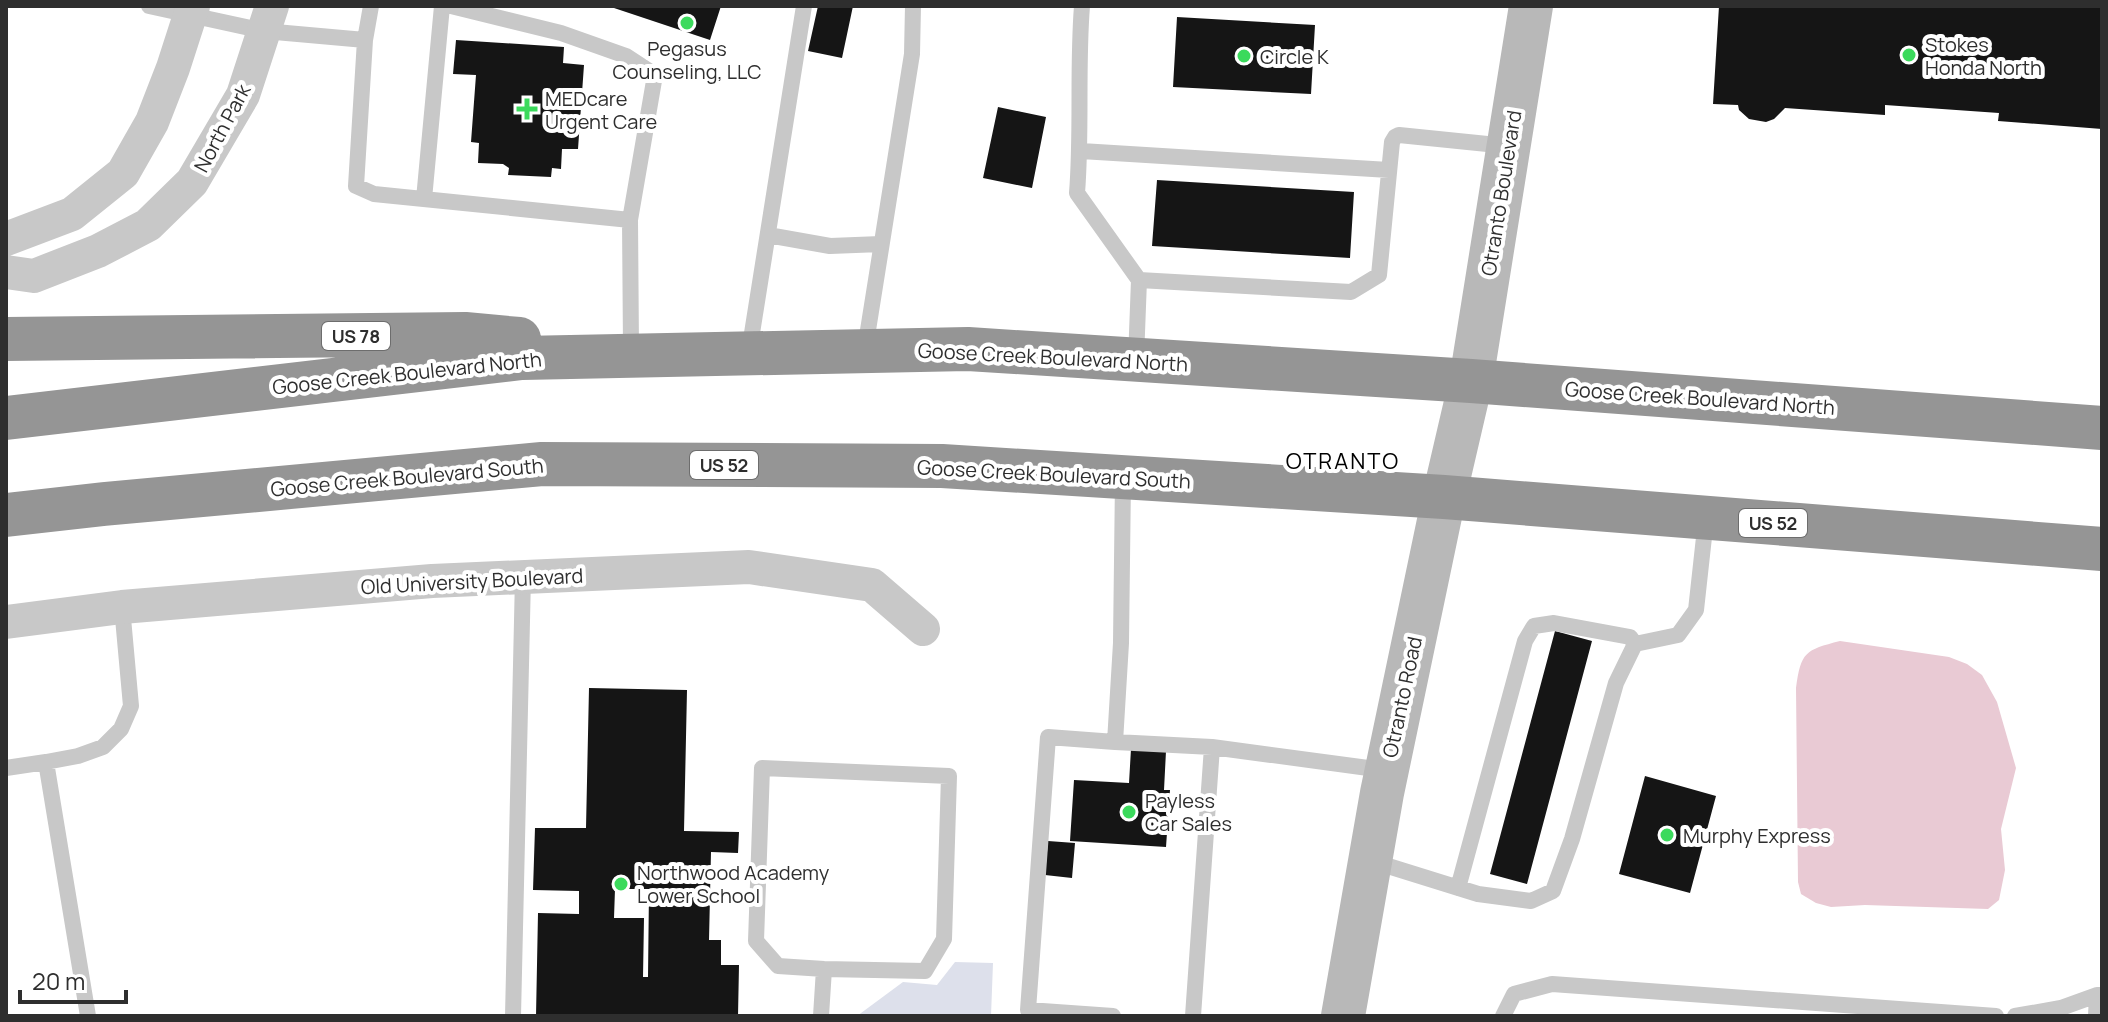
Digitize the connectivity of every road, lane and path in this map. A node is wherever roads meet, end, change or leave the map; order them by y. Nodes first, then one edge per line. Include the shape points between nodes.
1 (149, 6) edge
2 (371, 6) edge
3 (442, 6) edge
4 (451, 6) edge
5 (804, 6) edge
6 (913, 6) edge
7 (1082, 6) edge
8 (1531, 6) edge
9 (191, 11) edge
10 (268, 19) edge
11 (365, 40) junction
12 (1509, 146) junction
13 (1081, 151) junction
14 (1389, 170) junction
15 (424, 199) junction
16 (630, 220) junction
17 (768, 235) junction
18 (6, 239) edge
19 (881, 244) junction
20 (6, 272) edge
21 (1139, 280) junction
22 (6, 339) edge
23 (631, 348) junction
24 (865, 351) junction
25 (749, 353) junction
26 (705, 354) junction
27 (1136, 359) junction
28 (1471, 381) junction
29 (6, 418) edge
30 (2102, 428) edge
31 (1123, 478) junction
32 (1444, 497) junction
33 (6, 515) edge
34 (1706, 518) junction
35 (2102, 549) edge
36 (523, 577) junction
37 (122, 607) junction
38 (6, 622) edge
39 (923, 629) dead end
40 (1635, 644) junction
41 (1115, 742) junction
42 (1212, 747) junction
43 (46, 762) junction
44 (6, 768) edge
45 (1387, 770) junction
46 (1370, 860) junction
47 (1458, 888) junction
48 (824, 969) junction
49 (2100, 995) edge
50 (88, 1016) edge
51 (513, 1016) edge
52 (821, 1016) edge
53 (1113, 1016) edge
54 (1193, 1016) edge
55 (1343, 1016) edge
56 (1503, 1016) edge
57 (1996, 1016) edge
58 (2015, 1016) edge
59 (2096, 1016) edge

1 - 9 lane
2 - 11 lane
3 - 15 lane
4 - 16 lane via 561,33 626,56 655,75
5 - 17 lane
6 - 19 lane via 912,54
7 - 13 lane
8 - 12 street, Otranto Boulevard
9 - 10 lane
9 - 18 street via 152,122 123,173 72,214
10 - 11 lane
10 - 20 street, North Park via 243,95 192,182 148,225 34,276
11 - 15 lane via 356,186 374,194
12 - 14 lane via 1399,135 1392,142
12 - 28 street, Otranto Boulevard
13 - 14 lane
13 - 21 lane via 1077,193
14 - 21 lane via 1379,275 1351,292
15 - 16 lane
16 - 23 lane
17 - 19 lane via 830,246
17 - 25 lane
19 - 24 lane
21 - 27 lane
22 - 23 highway, US 78 via 465,334
23 - 26 highway, US 78
24 - 25 highway, Goose Creek Boulevard North
24 - 27 highway, Goose Creek Boulevard North via 968,349
25 - 26 highway, Goose Creek Boulevard North
26 - 29 highway, Goose Creek Boulevard North via 522,358
27 - 28 highway, Goose Creek Boulevard North
28 - 30 highway, Goose Creek Boulevard North
28 - 32 street, Otranto Road
31 - 32 highway, Goose Creek Boulevard South / US 52
31 - 33 highway, Goose Creek Boulevard South / US 52 via 942,466 542,464
31 - 41 lane
32 - 34 highway, Goose Creek Boulevard South / US 52
32 - 45 street, Otranto Road
34 - 35 highway, Goose Creek Boulevard South / US 52
34 - 40 lane via 1696,610 1678,635
36 - 37 street, Old University Boulevard
36 - 39 street, Old University Boulevard via 749,567 872,585
36 - 51 lane
37 - 38 street, Old University Boulevard
37 - 43 lane via 131,706 121,729 103,747
40 - 47 lane via 1616,683 1553,891 1531,901
40 - 47 lane via 1630,637 1554,623 1534,626 1525,641
41 - 42 lane
41 - 53 lane via 1048,737 1028,1010
42 - 45 lane
42 - 54 lane
43 - 44 lane
43 - 50 lane
45 - 46 street, Otranto Road
46 - 47 lane
46 - 55 street, Otranto Road
48 - 48 lane via 925,971 944,939 949,776 762,768 756,941 778,966
48 - 52 lane
49 - 58 lane
49 - 59 lane
56 - 57 lane via 1514,994 1552,984

